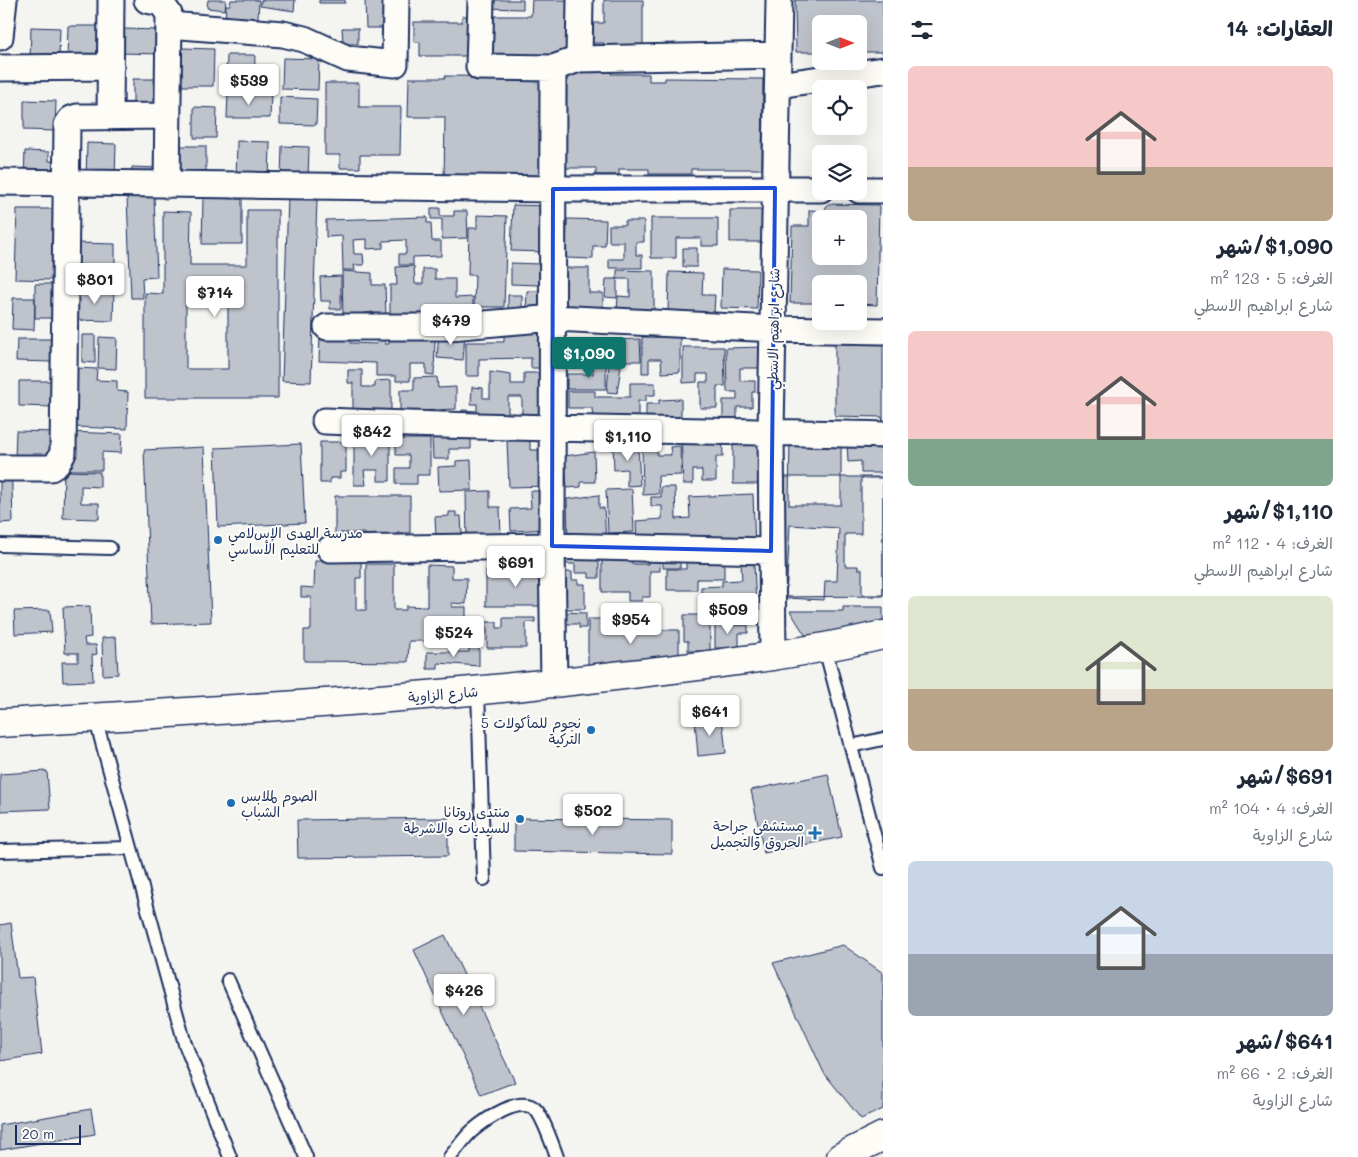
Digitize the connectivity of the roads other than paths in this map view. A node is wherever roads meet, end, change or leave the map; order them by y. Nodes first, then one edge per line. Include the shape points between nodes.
1 (4, 0) edge
2 (111, 0) edge
3 (147, 0) edge
4 (396, 0) edge
5 (480, 0) edge
6 (580, 0) edge
7 (779, 0) edge
8 (169, 25) junction
9 (0, 37) edge
10 (778, 55) junction
11 (579, 59) junction
12 (111, 66) junction
13 (0, 68) edge
14 (553, 68) junction
15 (883, 70) edge
16 (778, 85) junction
17 (167, 116) junction
18 (110, 117) junction
19 (0, 182) edge
20 (67, 183) junction
21 (167, 185) junction
22 (775, 188) junction
23 (553, 189) junction
24 (812, 189) edge
25 (867, 190) edge
26 (883, 190) edge
27 (554, 318) junction
28 (327, 327) dead end
29 (773, 329) junction
30 (883, 331) edge
31 (325, 421) dead end
32 (553, 427) junction
33 (771, 432) junction
34 (883, 435) edge
35 (0, 468) edge
36 (0, 545) edge
37 (552, 546) junction
38 (110, 548) dead end
39 (330, 549) dead end
40 (771, 552) junction
41 (883, 635) edge
42 (825, 648) junction
43 (773, 657) junction
44 (554, 684) junction
45 (478, 690) junction
46 (95, 718) junction
47 (0, 723) edge
48 (883, 739) edge
49 (851, 746) junction
50 (131, 848) junction
51 (0, 851) edge
52 (883, 868) edge
53 (484, 880) dead end
54 (228, 980) dead end
55 (883, 1136) edge
56 (556, 1155) edge
57 (230, 1157) edge
58 (306, 1157) edge
59 (450, 1157) edge
60 (542, 1157) edge
61 (840, 1157) edge

1 - 9 street
2 - 12 street
3 - 8 street via 165,7
4 - 8 street via 395,64 348,59 304,39 282,34
5 - 14 street via 479,67
6 - 11 street
7 - 10 street, شارع ابراهيم الاسطي
8 - 17 street
10 - 11 street
10 - 16 street, شارع ابراهيم الاسطي
11 - 14 street
12 - 13 street
12 - 18 street
14 - 23 street
15 - 16 street
16 - 22 street, شارع ابراهيم الاسطي
17 - 18 street
17 - 21 street
18 - 20 street via 77,117 67,125
19 - 20 street
20 - 21 street
20 - 35 street via 63,453 51,468
21 - 23 street
22 - 23 street
22 - 24 street
22 - 29 street, شارع ابراهيم الاسطي
23 - 27 street
25 - 26 street
27 - 28 street via 450,327
27 - 29 street
27 - 32 street
29 - 30 street
29 - 33 street, شارع ابراهيم الاسطي
31 - 32 street
32 - 33 street
32 - 37 street
33 - 34 street
33 - 40 street, شارع ابراهيم الاسطي
36 - 38 lane
37 - 39 street
37 - 40 street
37 - 44 street
40 - 43 street, شارع ابراهيم الاسطي
41 - 42 main road, شارع الزاوية
42 - 43 main road, شارع الزاوية
42 - 49 lane
43 - 44 main road, شارع الزاوية
44 - 45 main road, شارع الزاوية
45 - 46 main road, شارع الزاوية via 332,704
45 - 53 lane
46 - 47 main road, شارع الزاوية
46 - 50 lane
48 - 49 lane
49 - 52 lane
50 - 51 lane
50 - 57 lane via 185,1044
54 - 58 lane
55 - 61 main road
56 - 59 lane via 536,1111 518,1106 506,1108 472,1131
56 - 60 lane

